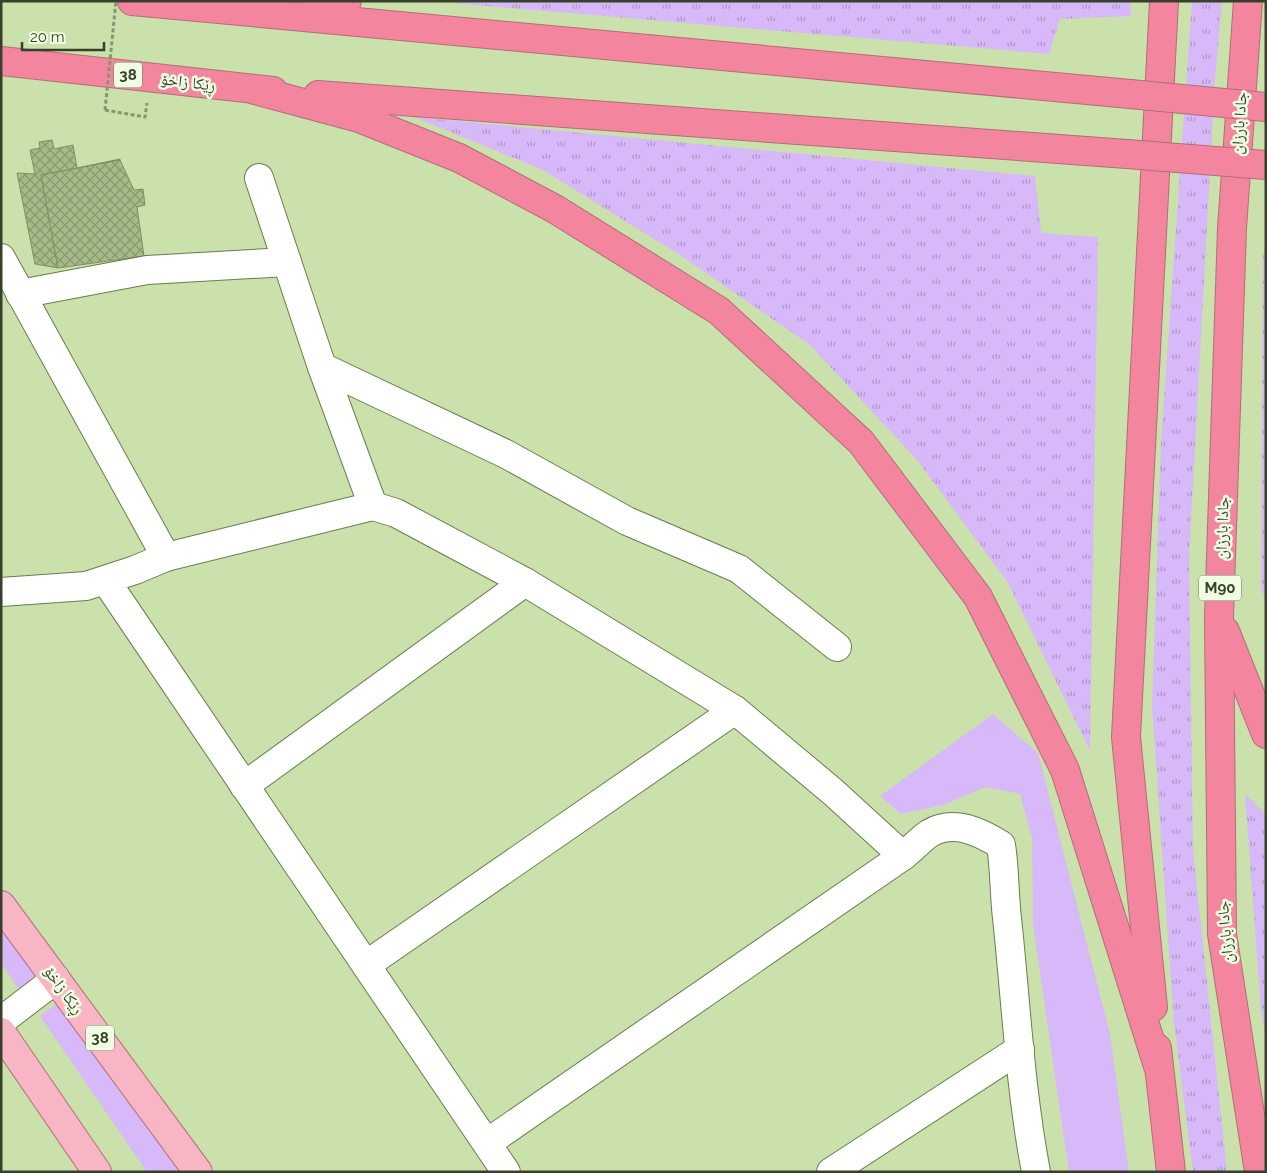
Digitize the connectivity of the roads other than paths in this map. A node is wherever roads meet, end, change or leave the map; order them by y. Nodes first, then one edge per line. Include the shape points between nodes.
1 (132, 1) edge
2 (347, 1) edge
3 (1164, 1) edge
4 (1248, 1) edge
5 (162, 3) edge
6 (293, 18) junction
7 (1, 61) edge
8 (255, 90) junction
9 (1266, 107) edge
10 (1266, 165) edge
11 (259, 178) dead end
12 (1, 258) edge
13 (287, 262) junction
14 (20, 294) junction
15 (322, 367) junction
16 (373, 506) junction
17 (166, 557) junction
18 (106, 580) junction
19 (525, 582) junction
20 (1, 592) edge
21 (1219, 617) junction
22 (838, 647) dead end
23 (735, 710) junction
24 (1266, 734) edge
25 (244, 786) junction
26 (903, 856) junction
27 (1, 905) edge
28 (366, 965) junction
29 (56, 979) junction
30 (1, 1021) edge
31 (1, 1032) edge
32 (1020, 1048) junction
33 (1158, 1066) junction
34 (487, 1143) junction
35 (97, 1172) edge
36 (198, 1172) edge
37 (506, 1172) edge
38 (831, 1172) edge
39 (1036, 1172) edge
40 (1172, 1172) edge
41 (1259, 1172) edge

1 - 5 highway
2 - 6 highway
3 - 33 highway via 1126,738
4 - 21 highway, جادا بارزان / M90 via 1232,228
5 - 6 highway
6 - 9 highway, bridge
7 - 8 highway, ڕێکا زاخۆ / 38
8 - 10 highway, bridge
8 - 33 highway via 359,118 450,154 555,209 719,311 862,442 978,597 1065,770
11 - 13 street
12 - 14 street
13 - 14 street via 147,270
13 - 15 street
14 - 17 street
15 - 16 street
15 - 22 street via 506,454 627,520 740,569
16 - 17 street
16 - 19 street via 396,513
17 - 18 street
18 - 20 street via 86,586
18 - 25 street
19 - 23 street
19 - 25 street
21 - 24 highway
21 - 41 highway, جادا بارزان / M90 via 1222,934
23 - 26 street
23 - 28 street
25 - 28 street
26 - 32 street via 931,832 950,826 984,834 1000,845 1005,869 1006,912
26 - 34 street
27 - 29 main road, ڕێکا زاخۆ / 38
28 - 34 street
29 - 30 street
29 - 36 main road, ڕێکا زاخۆ / 38
31 - 35 main road
32 - 38 street
32 - 39 street via 1028,1133
33 - 40 highway
34 - 37 street

